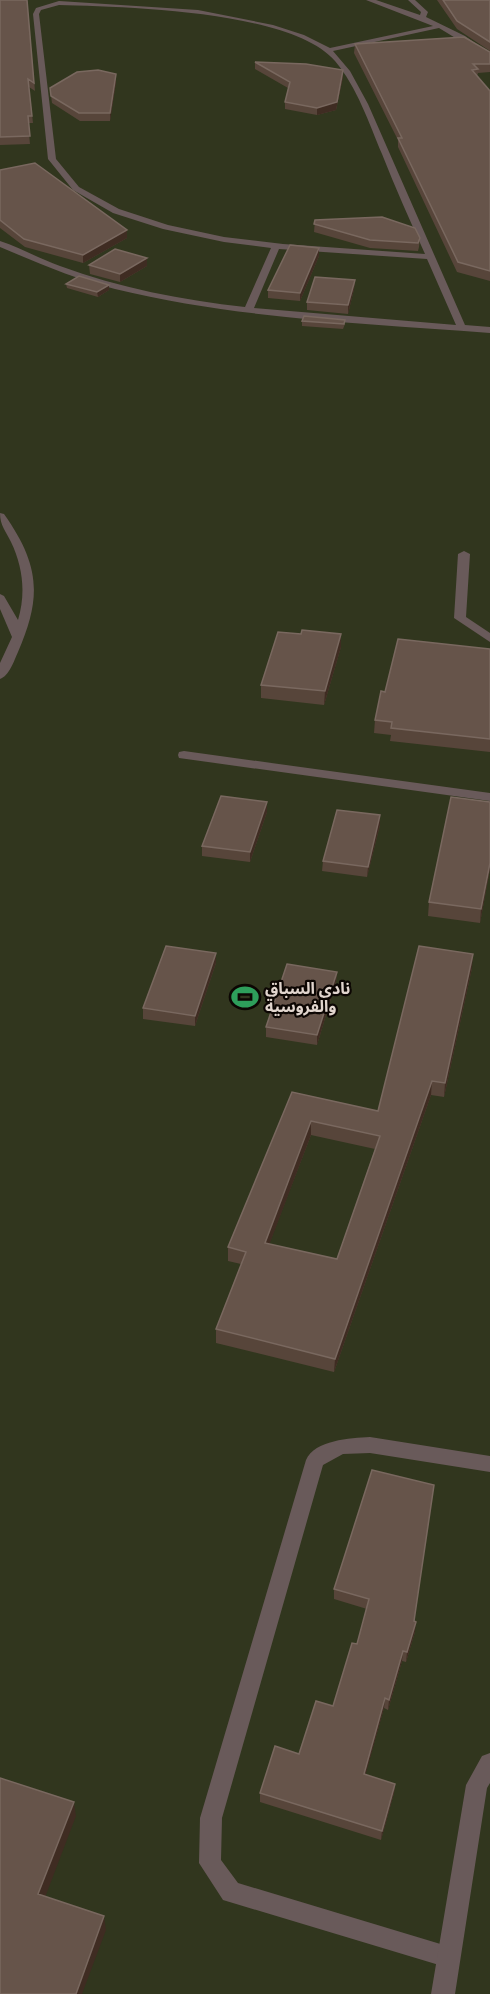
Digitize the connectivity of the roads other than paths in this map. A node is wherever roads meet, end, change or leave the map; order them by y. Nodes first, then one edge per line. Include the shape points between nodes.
1 (369, 0) edge
2 (411, 0) edge
3 (423, 17) junction
4 (441, 26) junction
5 (481, 49) junction
6 (490, 49) edge
7 (328, 50) junction
8 (490, 57) edge
9 (0, 244) edge
10 (276, 246) junction
11 (430, 257) junction
12 (249, 309) junction
13 (462, 328) junction
14 (490, 330) edge
15 (0, 516) edge
16 (464, 554) dead end
17 (0, 598) edge
18 (490, 638) edge
19 (19, 640) junction
20 (0, 675) edge
21 (184, 755) dead end
22 (490, 797) edge
23 (490, 1464) edge
24 (490, 1763) edge
25 (449, 1957) junction
26 (443, 1994) edge

1 - 3 street
2 - 3 street via 421,6
3 - 4 street
4 - 5 street
4 - 7 street
5 - 6 street
5 - 8 street
7 - 10 street via 257,23 190,12 59,3 38,9 36,14 52,159 59,174 89,197 139,220 196,234
7 - 11 street via 352,80
9 - 12 street via 39,263 92,281 165,298
10 - 11 street
10 - 12 street
11 - 13 street
12 - 13 street
13 - 14 street
15 - 19 street via 25,557 28,573 29,606
16 - 18 street via 460,618
17 - 19 street
19 - 20 street
21 - 22 street
23 - 25 street via 370,1445 341,1446 315,1460 211,1818 210,1863 231,1892
24 - 25 street via 477,1785
25 - 26 street

